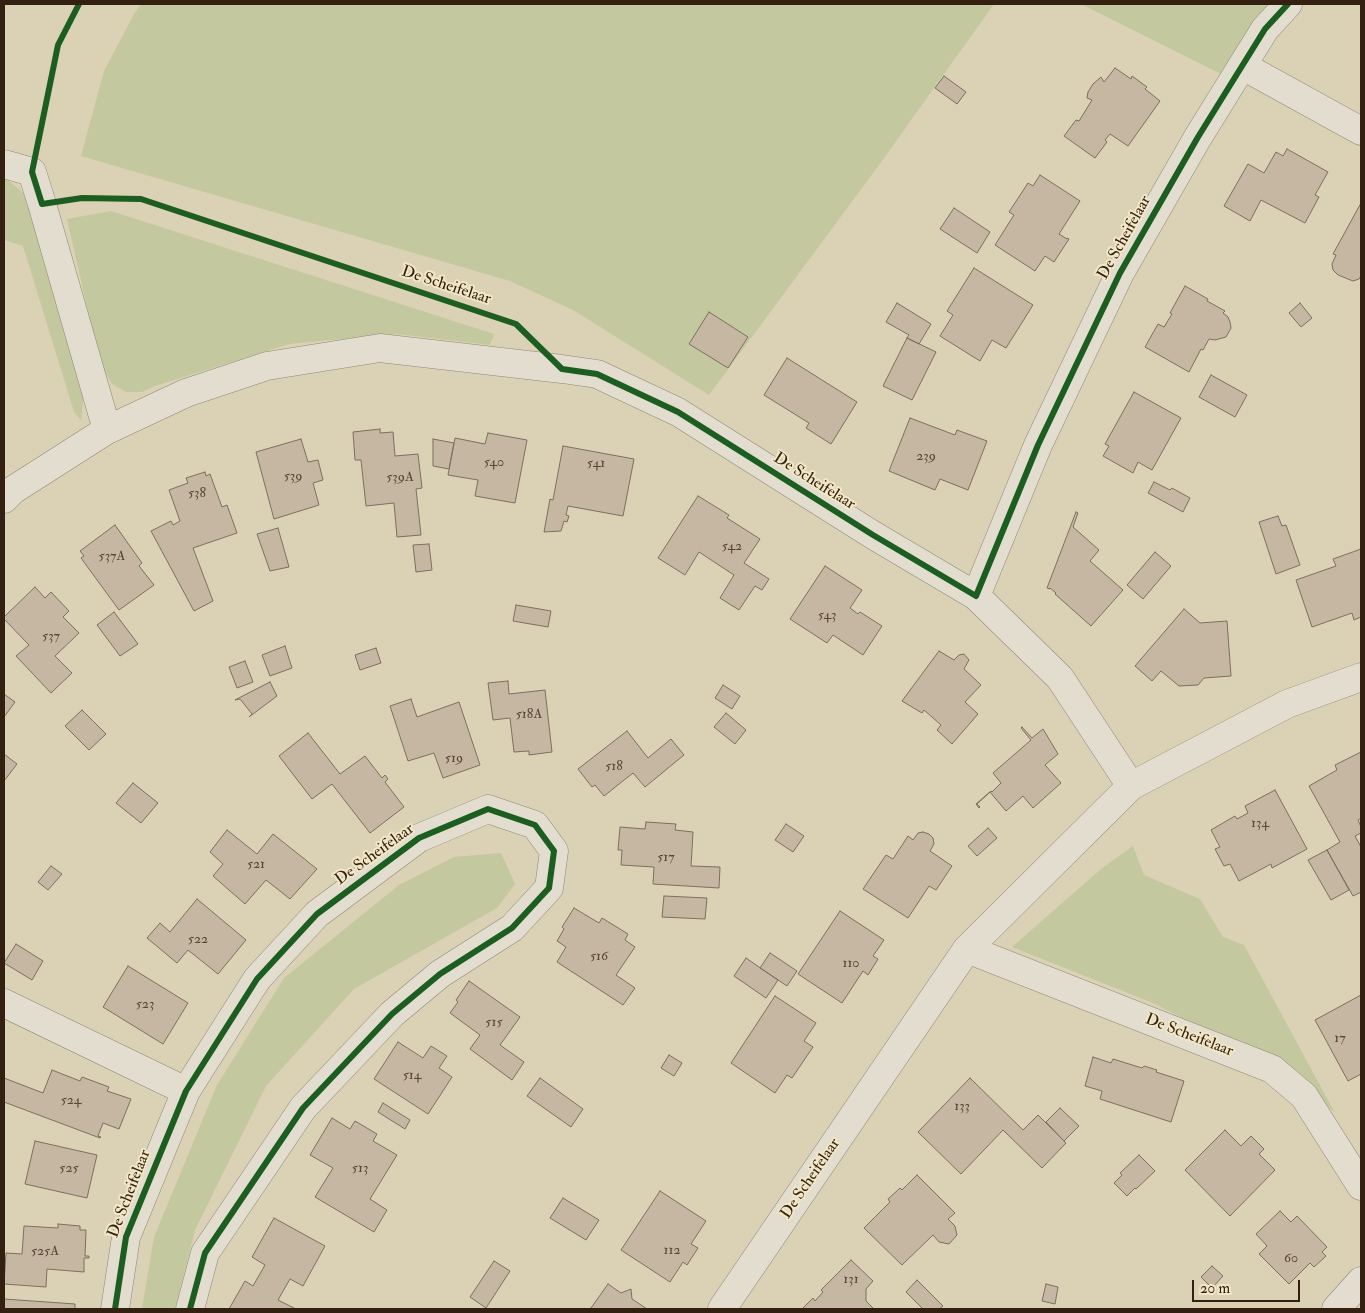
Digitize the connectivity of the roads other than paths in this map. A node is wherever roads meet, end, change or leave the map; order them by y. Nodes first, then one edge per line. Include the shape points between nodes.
1 (1288, 4) edge
2 (1243, 66) junction
3 (1361, 131) edge
4 (4, 164) edge
5 (106, 430) junction
6 (4, 499) edge
7 (976, 596) junction
8 (1361, 677) edge
9 (1131, 786) junction
10 (967, 949) junction
11 (4, 1003) edge
12 (186, 1091) junction
13 (1361, 1186) edge
14 (1361, 1281) edge
15 (115, 1309) edge
16 (190, 1309) edge
17 (722, 1309) edge
18 (1336, 1309) edge

1 - 2 street, De Scheifelaar via 1265,29
2 - 3 street
2 - 7 street, De Scheifelaar via 1120,273 1038,445
4 - 5 street via 32,172
5 - 6 street, De Scheifelaar
5 - 7 street, De Scheifelaar via 186,393 267,366 380,348 597,374 678,412
7 - 9 street, De Scheifelaar via 1060,678
8 - 9 street, De Scheifelaar via 1287,704
9 - 10 street, De Scheifelaar
10 - 13 street, De Scheifelaar via 1272,1069 1304,1096
10 - 17 street, De Scheifelaar
11 - 12 street
12 - 15 street, De Scheifelaar via 126,1237
12 - 16 street, De Scheifelaar via 257,979 317,914 419,838 488,808 535,825 554,851 549,888 512,928 440,974 392,1014 303,1108 205,1253
14 - 18 street

